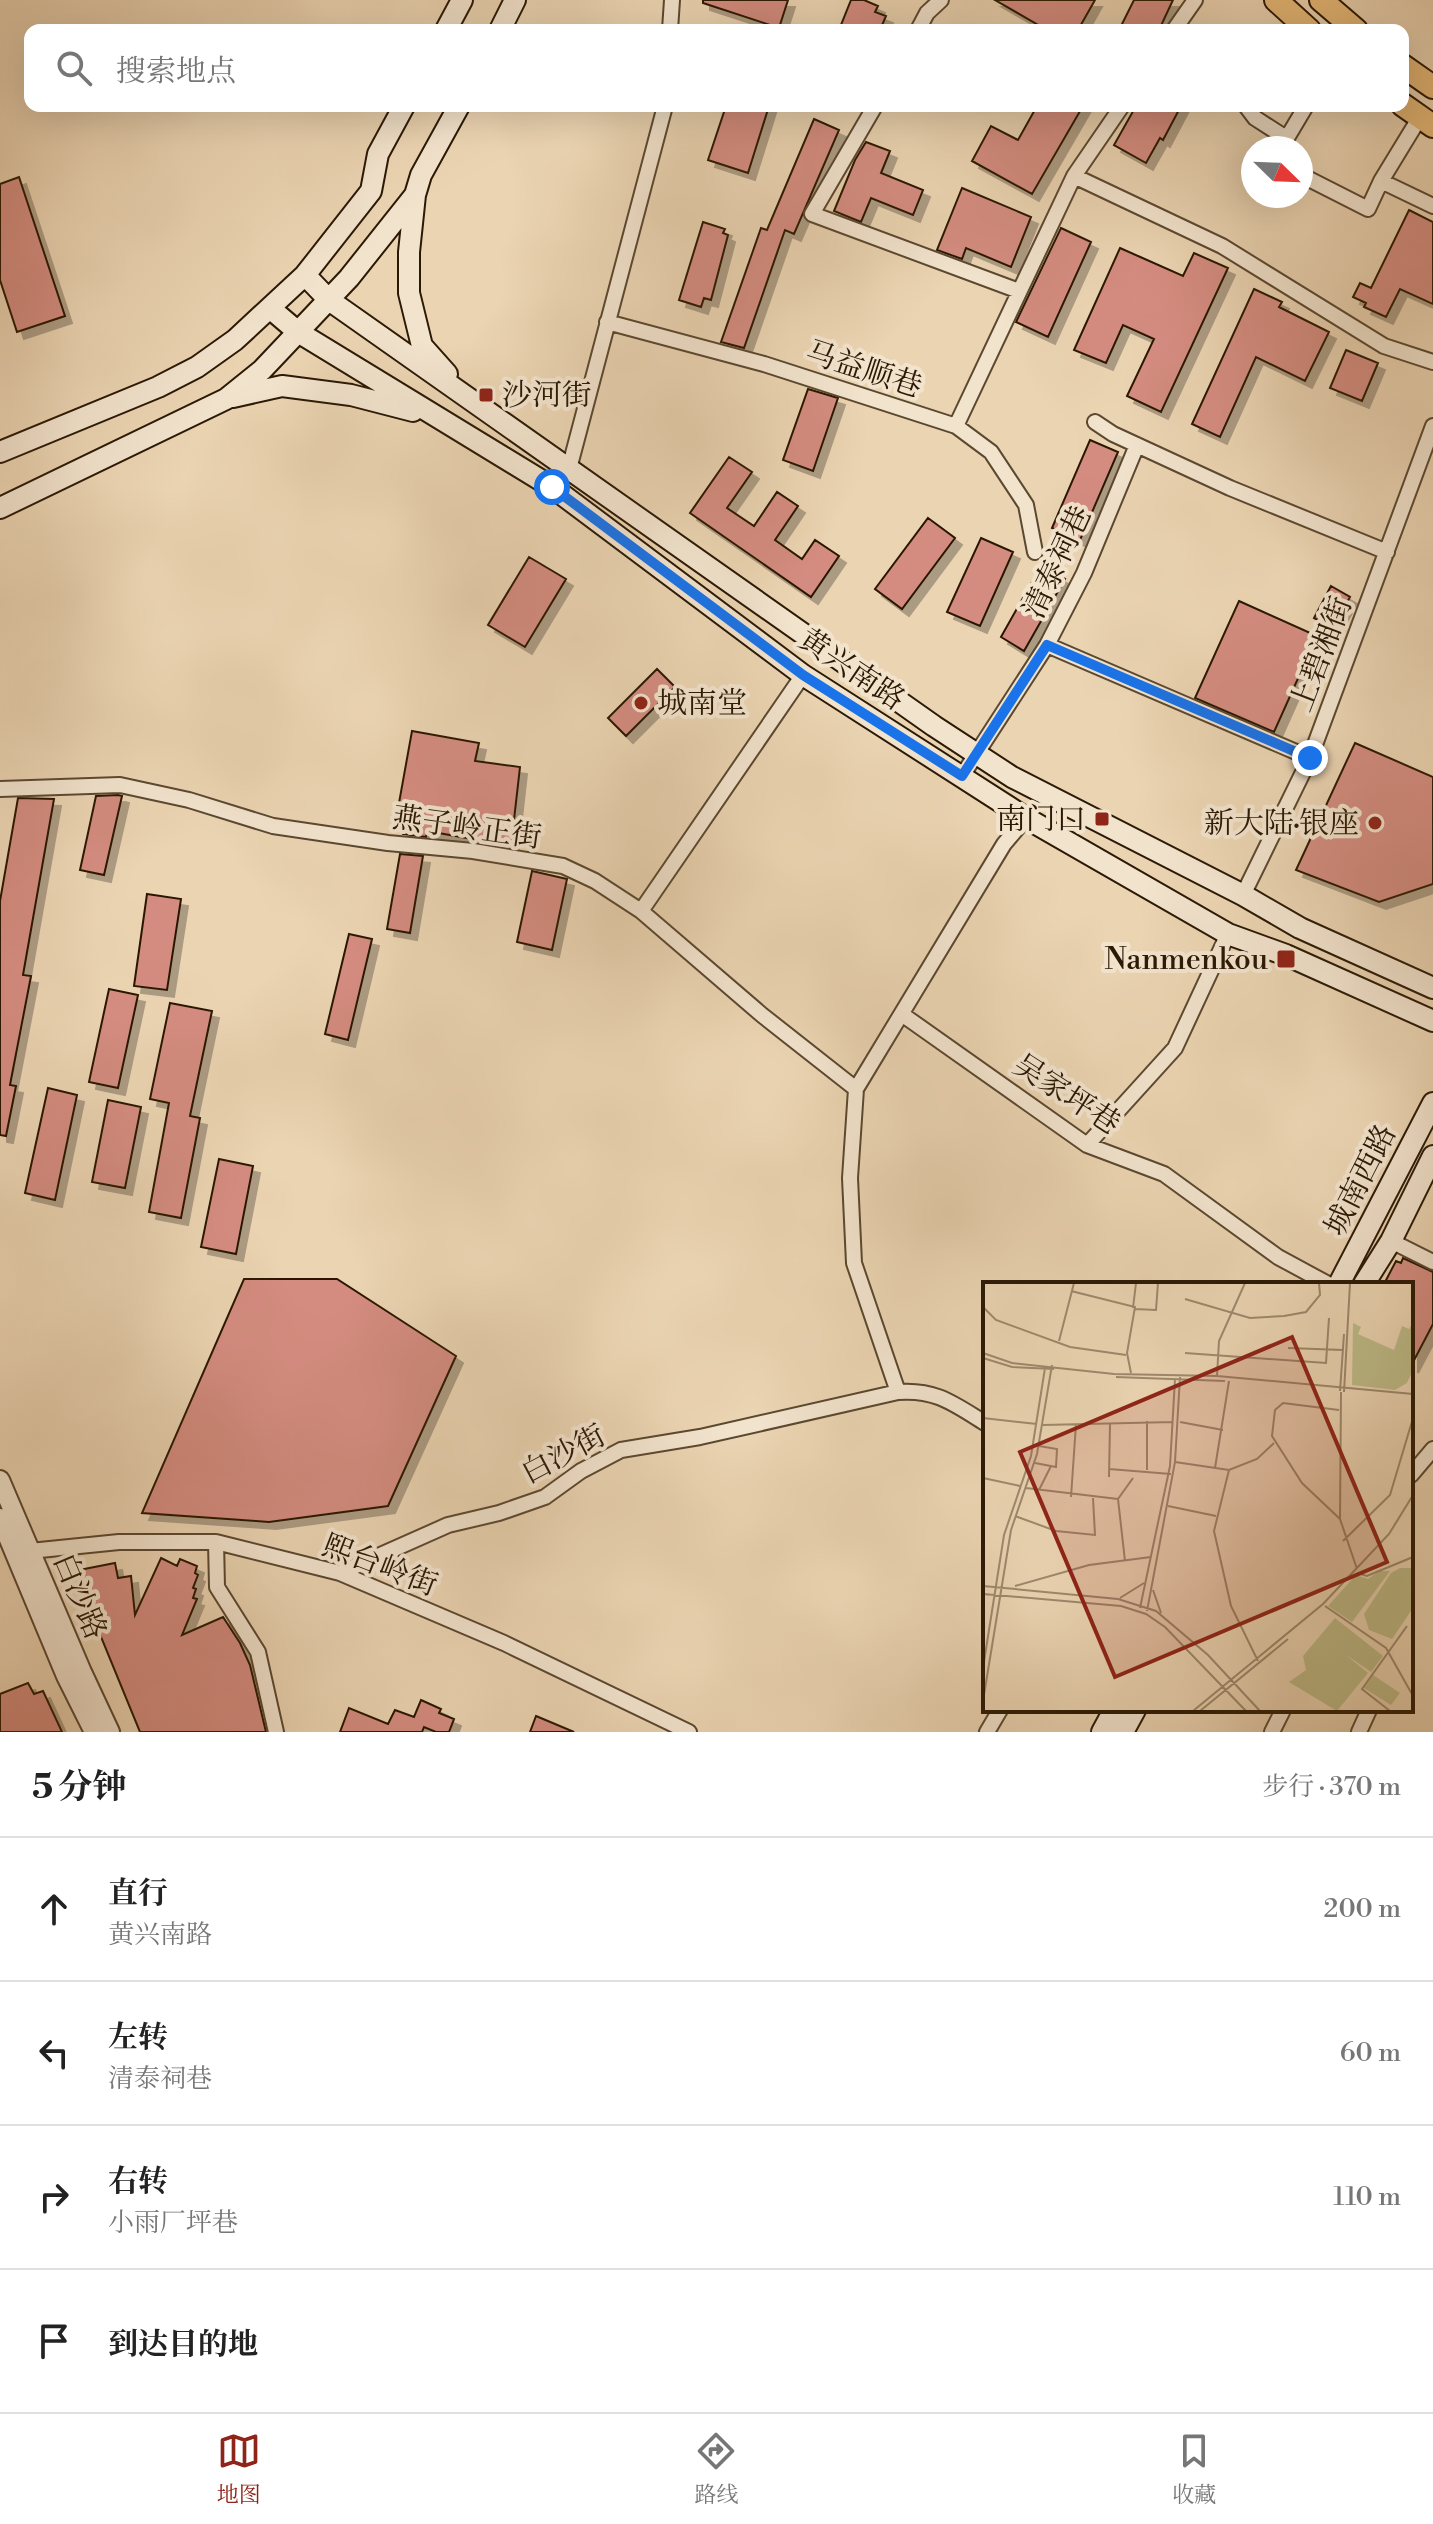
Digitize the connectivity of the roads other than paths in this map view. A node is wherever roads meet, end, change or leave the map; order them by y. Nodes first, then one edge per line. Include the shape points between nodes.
1 (462, 0) edge
2 (515, 0) edge
3 (672, 0) edge
4 (941, 0) edge
5 (1195, 0) edge
6 (1276, 0) edge
7 (1321, 0) edge
8 (449, 24) edge
9 (503, 24) edge
10 (670, 24) edge
11 (921, 24) edge
12 (1178, 24) edge
13 (1302, 24) edge
14 (1349, 24) edge
15 (1409, 70) edge
16 (1433, 87) edge
17 (401, 112) edge
18 (456, 112) edge
19 (663, 112) edge
20 (872, 112) edge
21 (1118, 112) edge
22 (1250, 112) edge
23 (1302, 112) edge
24 (1419, 116) edge
25 (1275, 136) edge
26 (1287, 136) edge
27 (1074, 176) junction
28 (1313, 181) edge
29 (1381, 181) junction
30 (415, 195) junction
31 (1433, 206) edge
32 (305, 275) junction
33 (1019, 291) junction
34 (329, 300) junction
35 (271, 309) junction
36 (607, 322) junction
37 (298, 332) junction
38 (1433, 362) edge
39 (226, 399) junction
40 (471, 401) junction
41 (448, 422) junction
42 (1095, 422) dead end
43 (956, 426) junction
44 (1433, 426) edge
45 (1137, 445) junction
46 (0, 452) edge
47 (569, 469) junction
48 (0, 508) edge
49 (1035, 552) dead end
50 (1387, 552) junction
51 (1047, 645) junction
52 (803, 675) junction
53 (977, 754) junction
54 (1310, 758) junction
55 (962, 776) junction
56 (0, 789) edge
57 (1026, 818) junction
58 (1243, 895) junction
59 (641, 911) junction
60 (1228, 934) junction
61 (1429, 985) edge
62 (1407, 1010) junction
63 (903, 1015) junction
64 (1433, 1021) edge
65 (1433, 1037) edge
66 (856, 1089) junction
67 (1433, 1103) edge
68 (1087, 1145) junction
69 (1433, 1156) edge
70 (1391, 1241) junction
71 (1433, 1262) edge
72 (1324, 1282) edge
73 (1340, 1282) edge
74 (1365, 1282) edge
75 (898, 1392) junction
76 (983, 1422) edge
77 (1433, 1449) edge
78 (1413, 1473) edge
79 (0, 1480) edge
80 (0, 1518) edge
81 (216, 1542) junction
82 (5, 1546) edge
83 (30, 1551) junction
84 (340, 1573) junction
85 (999, 1712) edge
86 (1113, 1712) edge
87 (1134, 1712) edge
88 (1282, 1712) edge
89 (1368, 1712) edge
90 (94, 1732) edge
91 (110, 1732) edge
92 (276, 1732) edge
93 (689, 1732) edge
94 (987, 1732) edge
95 (1102, 1732) edge
96 (1123, 1732) edge
97 (1272, 1732) edge
98 (1359, 1732) edge

1 - 8 main road
2 - 9 main road
3 - 10 street
4 - 11 street
5 - 12 street
6 - 13 main road
7 - 14 main road
15 - 16 main road
17 - 32 main road via 378,154 371,191
18 - 30 main road
19 - 36 street
20 - 33 street via 812,214
21 - 27 street
22 - 25 street
23 - 26 street
24 - 29 street
27 - 33 street
27 - 38 street via 1222,246 1384,346
28 - 29 street via 1368,209
29 - 31 street
30 - 34 main road
30 - 40 main road via 409,293 422,346
32 - 34 main road, 黄兴南路
32 - 35 main road
33 - 43 street
34 - 37 main road
34 - 40 main road, 黄兴南路
35 - 37 main road, 黄兴南路
35 - 46 main road via 197,367
36 - 43 street, 马益顺巷 via 764,364
36 - 47 street
37 - 39 main road
37 - 41 main road, 黄兴南路
39 - 41 main road via 282,386 392,404
39 - 48 main road
40 - 47 main road, 黄兴南路
41 - 52 main road, 黄兴南路 via 552,487
42 - 45 street
43 - 49 street, 马益顺巷 via 991,452 1026,505
44 - 50 street, 上碧湘街
45 - 50 street
45 - 51 street, 清泰祠巷 via 1084,573
47 - 53 main road, 黄兴南路
50 - 54 street, 上碧湘街
51 - 53 street, 清泰祠巷
51 - 54 street
52 - 55 main road, 黄兴南路
52 - 59 street
53 - 55 street, 清泰祠巷
53 - 58 main road, 黄兴南路
54 - 58 street, 上碧湘街
55 - 57 main road, 黄兴南路
56 - 59 street, 燕子岭正街 via 120,785 273,826 563,866
57 - 60 main road, 黄兴南路
57 - 63 street via 1004,844
58 - 61 main road, 黄兴南路 via 1300,928
59 - 66 street, 燕子岭正街
60 - 62 main road, 黄兴南路
60 - 68 street via 1175,1048
62 - 64 main road, 黄兴南路
62 - 65 main road
63 - 66 street
63 - 68 street, 吴家坪巷
66 - 75 street via 850,1178 854,1263
67 - 73 main road, 城南西路
68 - 72 street, 吴家坪巷 via 1164,1174 1278,1257
69 - 70 main road, 城南西路
70 - 71 street
70 - 74 main road, 城南西路
75 - 76 street, 白沙街 via 921,1390 941,1396
75 - 84 street, 白沙街 via 621,1450 545,1497 448,1525
77 - 78 street
79 - 83 street, 白沙路
80 - 82 street
81 - 83 street, 熙台岭街 via 119,1542
81 - 84 street, 熙台岭街
81 - 92 street via 217,1587 258,1652
82 - 90 street
83 - 91 street, 白沙路
84 - 93 street, 熙台岭街 via 504,1643
85 - 94 street
86 - 95 main road
87 - 96 main road
88 - 97 street
89 - 98 street

